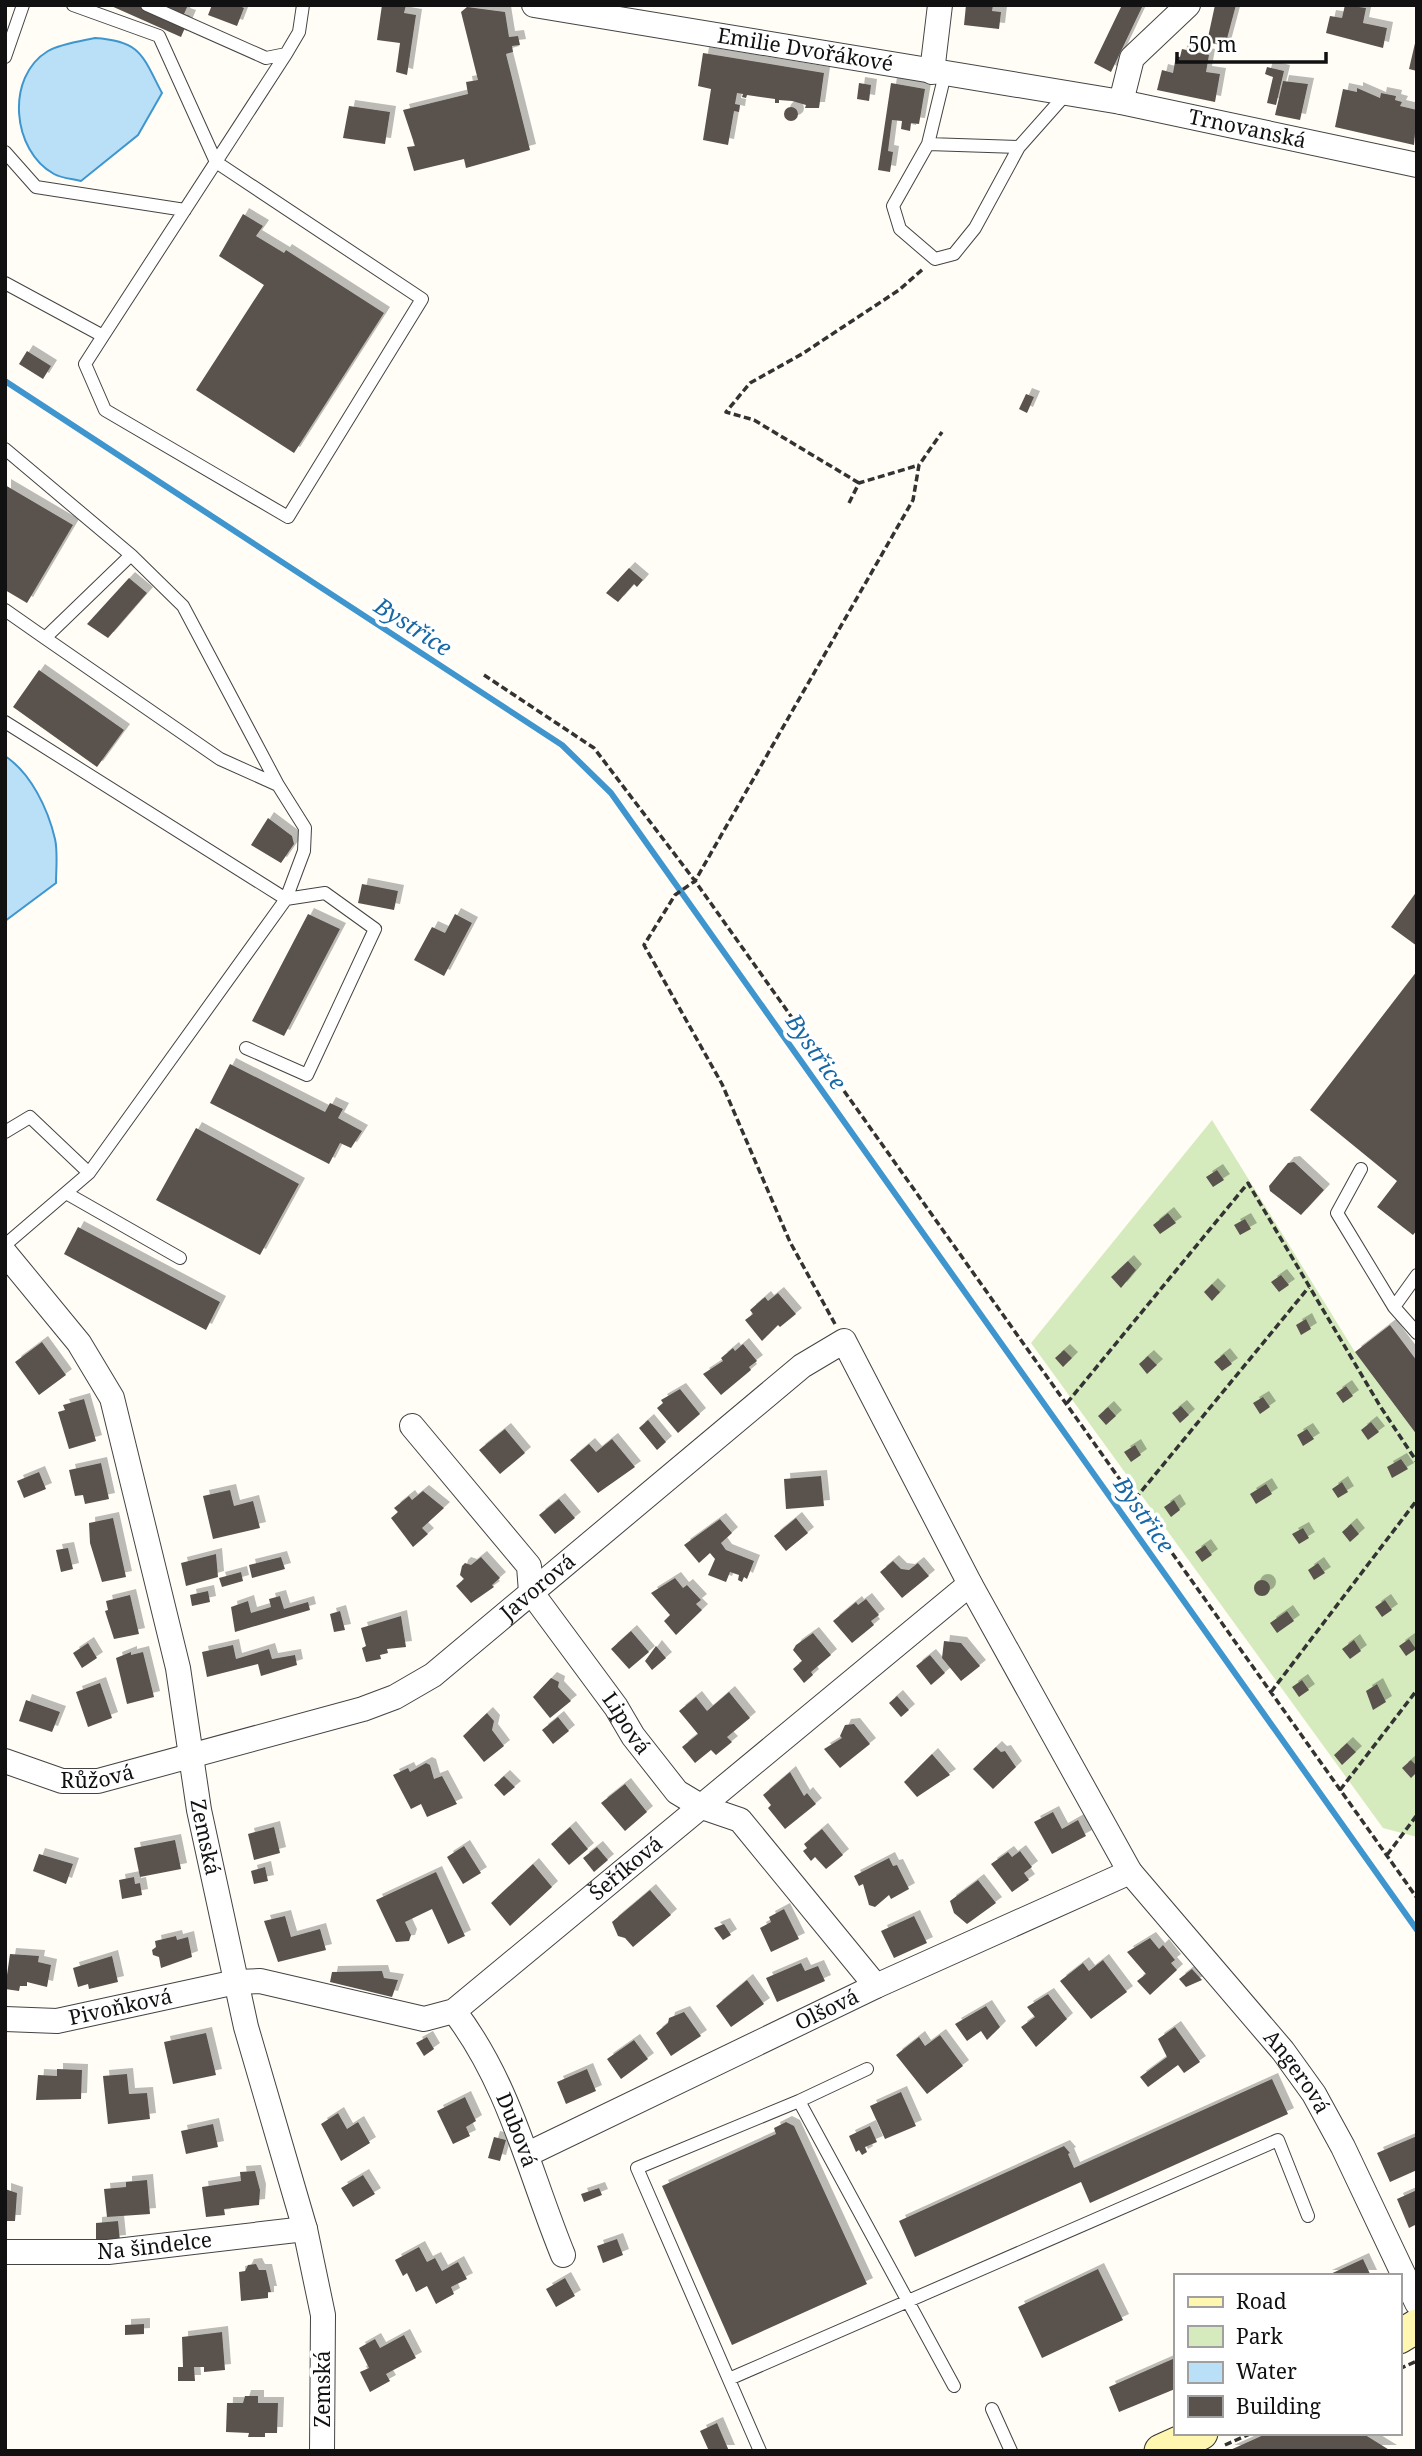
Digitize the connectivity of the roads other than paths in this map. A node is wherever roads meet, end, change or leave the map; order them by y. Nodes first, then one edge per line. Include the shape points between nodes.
1 (23, 5) edge
2 (73, 5) edge
3 (147, 5) edge
4 (303, 5) edge
5 (534, 5) edge
6 (940, 5) edge
7 (1188, 5) edge
8 (286, 54) junction
9 (5, 57) edge
10 (939, 74) junction
11 (1072, 95) junction
12 (1121, 102) junction
13 (928, 144) junction
14 (1019, 147) junction
15 (5, 152) edge
16 (216, 162) junction
17 (1417, 165) edge
18 (185, 210) junction
19 (5, 283) edge
20 (103, 337) junction
21 (5, 449) edge
22 (131, 555) junction
23 (5, 610) edge
24 (45, 638) junction
25 (5, 722) edge
26 (278, 785) junction
27 (286, 899) junction
28 (246, 1048) dead end
29 (5, 1132) edge
30 (1361, 1169) dead end
31 (89, 1174) junction
32 (66, 1193) junction
33 (5, 1245) edge
34 (5, 1254) edge
35 (180, 1258) dead end
36 (1417, 1275) edge
37 (1394, 1307) junction
38 (1417, 1333) edge
39 (844, 1341) joint
40 (412, 1426) dead end
41 (970, 1584) junction
42 (531, 1592) junction
43 (191, 1754) junction
44 (5, 1761) edge
45 (702, 1807) junction
46 (1130, 1872) junction
47 (236, 1982) junction
48 (876, 1986) junction
49 (454, 2011) junction
50 (5, 2018) edge
51 (867, 2069) dead end
52 (799, 2101) junction
53 (528, 2154) junction
54 (1308, 2216) dead end
55 (305, 2229) junction
56 (5, 2252) edge
57 (564, 2255) dead end
58 (907, 2300) junction
59 (1417, 2302) edge
60 (1417, 2326) edge
61 (1401, 2336) edge
62 (729, 2379) junction
63 (954, 2386) dead end
64 (992, 2409) dead end
65 (1211, 2440) edge
66 (322, 2451) edge
67 (760, 2451) edge
68 (1011, 2451) edge
69 (1161, 2451) edge

1 - 9 lane
2 - 16 lane via 159,36
3 - 8 lane via 266,58
4 - 8 lane via 299,32
5 - 10 street, Emilie Dvořákové
6 - 10 street
7 - 12 street via 1132,58
8 - 16 lane
10 - 11 street, Emilie Dvořákové
10 - 13 lane
11 - 12 street, Trnovanská
11 - 14 lane
12 - 17 street, Trnovanská
13 - 14 lane
13 - 14 lane via 892,206 900,229 935,259 954,254 975,228
15 - 18 lane via 36,187
16 - 18 lane
16 - 20 lane via 422,299 288,517 105,410 85,364
18 - 20 lane
19 - 20 lane
21 - 22 lane
22 - 24 lane
22 - 26 lane via 183,606
23 - 24 lane
24 - 26 lane via 220,759
25 - 27 lane
26 - 27 lane via 305,828 304,851
27 - 28 lane via 325,893 374,929 307,1074
27 - 31 lane
29 - 31 lane via 30,1117
30 - 37 lane via 1337,1213
31 - 32 lane
32 - 33 lane
32 - 35 lane
34 - 43 street, Zemská via 79,1343 111,1398 178,1668
36 - 37 lane
37 - 38 lane
39 - 41 street, Angerová
39 - 42 street, Javorová via 802,1366
40 - 42 street, Lipová via 529,1566
41 - 45 street, Šeříková
41 - 46 street, Angerová
42 - 43 street, Javorová via 433,1675 395,1697
42 - 45 street, Lipová via 677,1792
43 - 44 street, Růžová via 98,1781 62,1781
43 - 47 street, Zemská
45 - 48 street, Lipová via 740,1819
45 - 49 street, Šeříková
46 - 48 street, Olšová
46 - 59 street, Angerová via 1283,2051 1314,2094
47 - 49 street, Šeříková via 260,1982 424,2019
47 - 50 street, Pivoňková via 57,2021
47 - 55 street, Zemská
48 - 53 street, Olšová
49 - 53 street, Dubová via 477,2041
51 - 52 lane
52 - 58 lane
52 - 62 lane via 637,2168
53 - 57 street, Dubová via 537,2191
54 - 58 lane via 1278,2140
55 - 56 street, Na šindelce via 108,2252
55 - 66 street, Zemská via 323,2315
58 - 62 lane
58 - 63 lane
60 - 61 street
62 - 67 lane
64 - 68 lane
65 - 69 street

